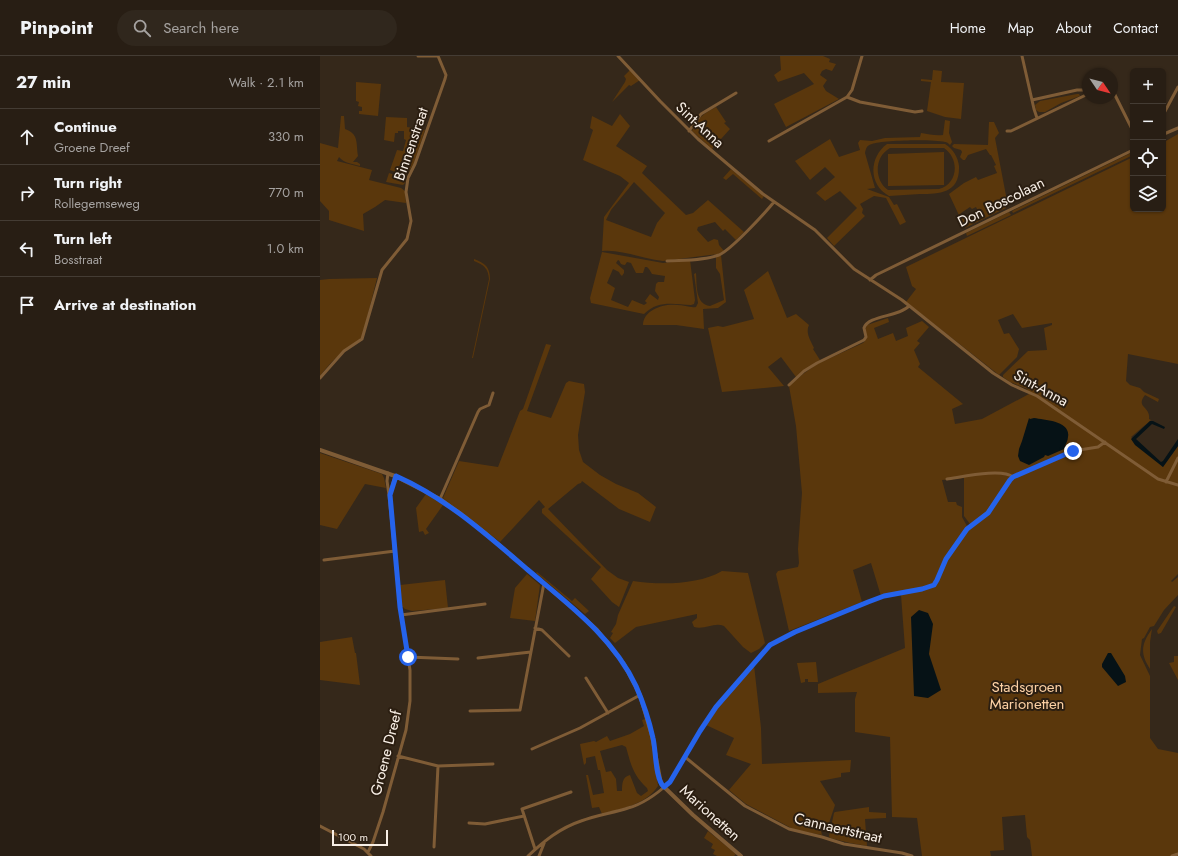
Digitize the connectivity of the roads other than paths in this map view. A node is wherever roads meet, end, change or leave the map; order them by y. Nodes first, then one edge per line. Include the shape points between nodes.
1 (418, 56) edge
2 (438, 56) edge
3 (618, 56) edge
4 (862, 56) edge
5 (1022, 56) edge
6 (1178, 87) edge
7 (1082, 90) edge
8 (736, 93) dead end
9 (1082, 96) edge
10 (848, 97) junction
11 (1032, 100) junction
12 (1118, 101) edge
13 (1166, 109) edge
14 (922, 111) dead end
15 (1037, 118) junction
16 (1130, 125) edge
17 (1178, 128) edge
18 (689, 131) junction
19 (1007, 131) dead end
20 (1166, 134) edge
21 (769, 141) dead end
22 (1130, 151) edge
23 (774, 202) junction
24 (667, 261) dead end
25 (878, 274) junction
26 (870, 280) junction
27 (875, 283) junction
28 (909, 306) junction
29 (320, 378) edge
30 (789, 385) dead end
31 (493, 393) dead end
32 (1106, 442) junction
33 (320, 450) edge
34 (1178, 458) edge
35 (388, 473) junction
36 (396, 476) junction
37 (1013, 477) junction
38 (947, 479) dead end
39 (1166, 482) junction
40 (1178, 485) edge
41 (390, 495) junction
42 (440, 499) junction
43 (395, 551) junction
44 (324, 560) dead end
45 (544, 583) junction
46 (486, 604) dead end
47 (401, 614) junction
48 (535, 628) junction
49 (531, 652) junction
50 (570, 656) dead end
51 (408, 657) junction
52 (478, 658) dead end
53 (458, 659) dead end
54 (586, 678) dead end
55 (640, 695) junction
56 (470, 711) dead end
57 (608, 712) junction
58 (532, 749) dead end
59 (398, 756) junction
60 (685, 757) junction
61 (493, 764) dead end
62 (438, 766) junction
63 (664, 787) junction
64 (571, 792) dead end
65 (524, 816) junction
66 (470, 823) dead end
67 (320, 826) edge
68 (545, 841) junction
69 (434, 847) dead end
70 (535, 849) junction
71 (368, 852) junction
72 (1178, 854) edge
73 (372, 856) edge
74 (528, 856) edge
75 (539, 856) edge
76 (741, 856) edge
77 (912, 856) edge
78 (1172, 856) edge

1 - 2 street
2 - 29 street, Binnenstraat via 446,79 407,182 410,221 407,239 382,270 362,340 344,351
3 - 18 street, Sint-Anna
4 - 10 street
5 - 11 street
6 - 13 street
7 - 11 street
8 - 18 street via 701,114
9 - 15 street
10 - 14 street via 867,103
10 - 21 street
11 - 15 street
12 - 16 street
15 - 19 street
17 - 20 street
18 - 23 street, Sint-Anna
22 - 25 street, Don Boscolaan
23 - 24 street via 721,254
23 - 26 street, Sint-Anna via 815,230 854,269
25 - 26 street, Don Boscolaan
25 - 27 street
26 - 27 street, Sint-Anna
27 - 28 street, Sint-Anna
28 - 30 street via 904,311 868,322 864,328 864,340 817,363
28 - 32 street, Sint-Anna via 993,373 1037,396
31 - 42 street via 489,405 478,412
32 - 37 street via 1098,447 1073,451
32 - 39 street, Sint-Anna
33 - 35 street
34 - 39 street
35 - 36 street
35 - 41 street, Groene Dreef
36 - 41 street, Groene Dreef
36 - 42 street
37 - 38 street via 1009,474 995,473
37 - 60 street via 988,513 967,529 946,559 934,585 884,596 795,632 770,645 716,707
39 - 40 street, Sint-Anna
41 - 43 street, Groene Dreef
42 - 45 street
43 - 44 street
43 - 47 street, Groene Dreef
45 - 48 street
45 - 55 street via 597,630 624,664
46 - 47 street
47 - 51 street, Groene Dreef
48 - 49 street
48 - 50 street via 542,630
49 - 52 street
49 - 56 street via 520,710
51 - 53 street
51 - 59 street, Groene Dreef via 410,701 406,730
54 - 57 street
55 - 57 street
55 - 63 street via 655,747 659,777
57 - 58 street via 580,728
59 - 62 street
59 - 71 street, Groene Dreef via 383,812
60 - 63 street via 670,782
60 - 77 street, Cannaertstraat via 746,806 789,829 844,844
61 - 62 street
62 - 69 street
63 - 68 street via 645,801 580,821
63 - 76 street, Marionetten via 692,815
64 - 65 street via 522,809
65 - 66 street via 485,824
65 - 70 street
67 - 71 street
68 - 70 street
68 - 75 street
70 - 74 street
71 - 73 street
72 - 78 street

